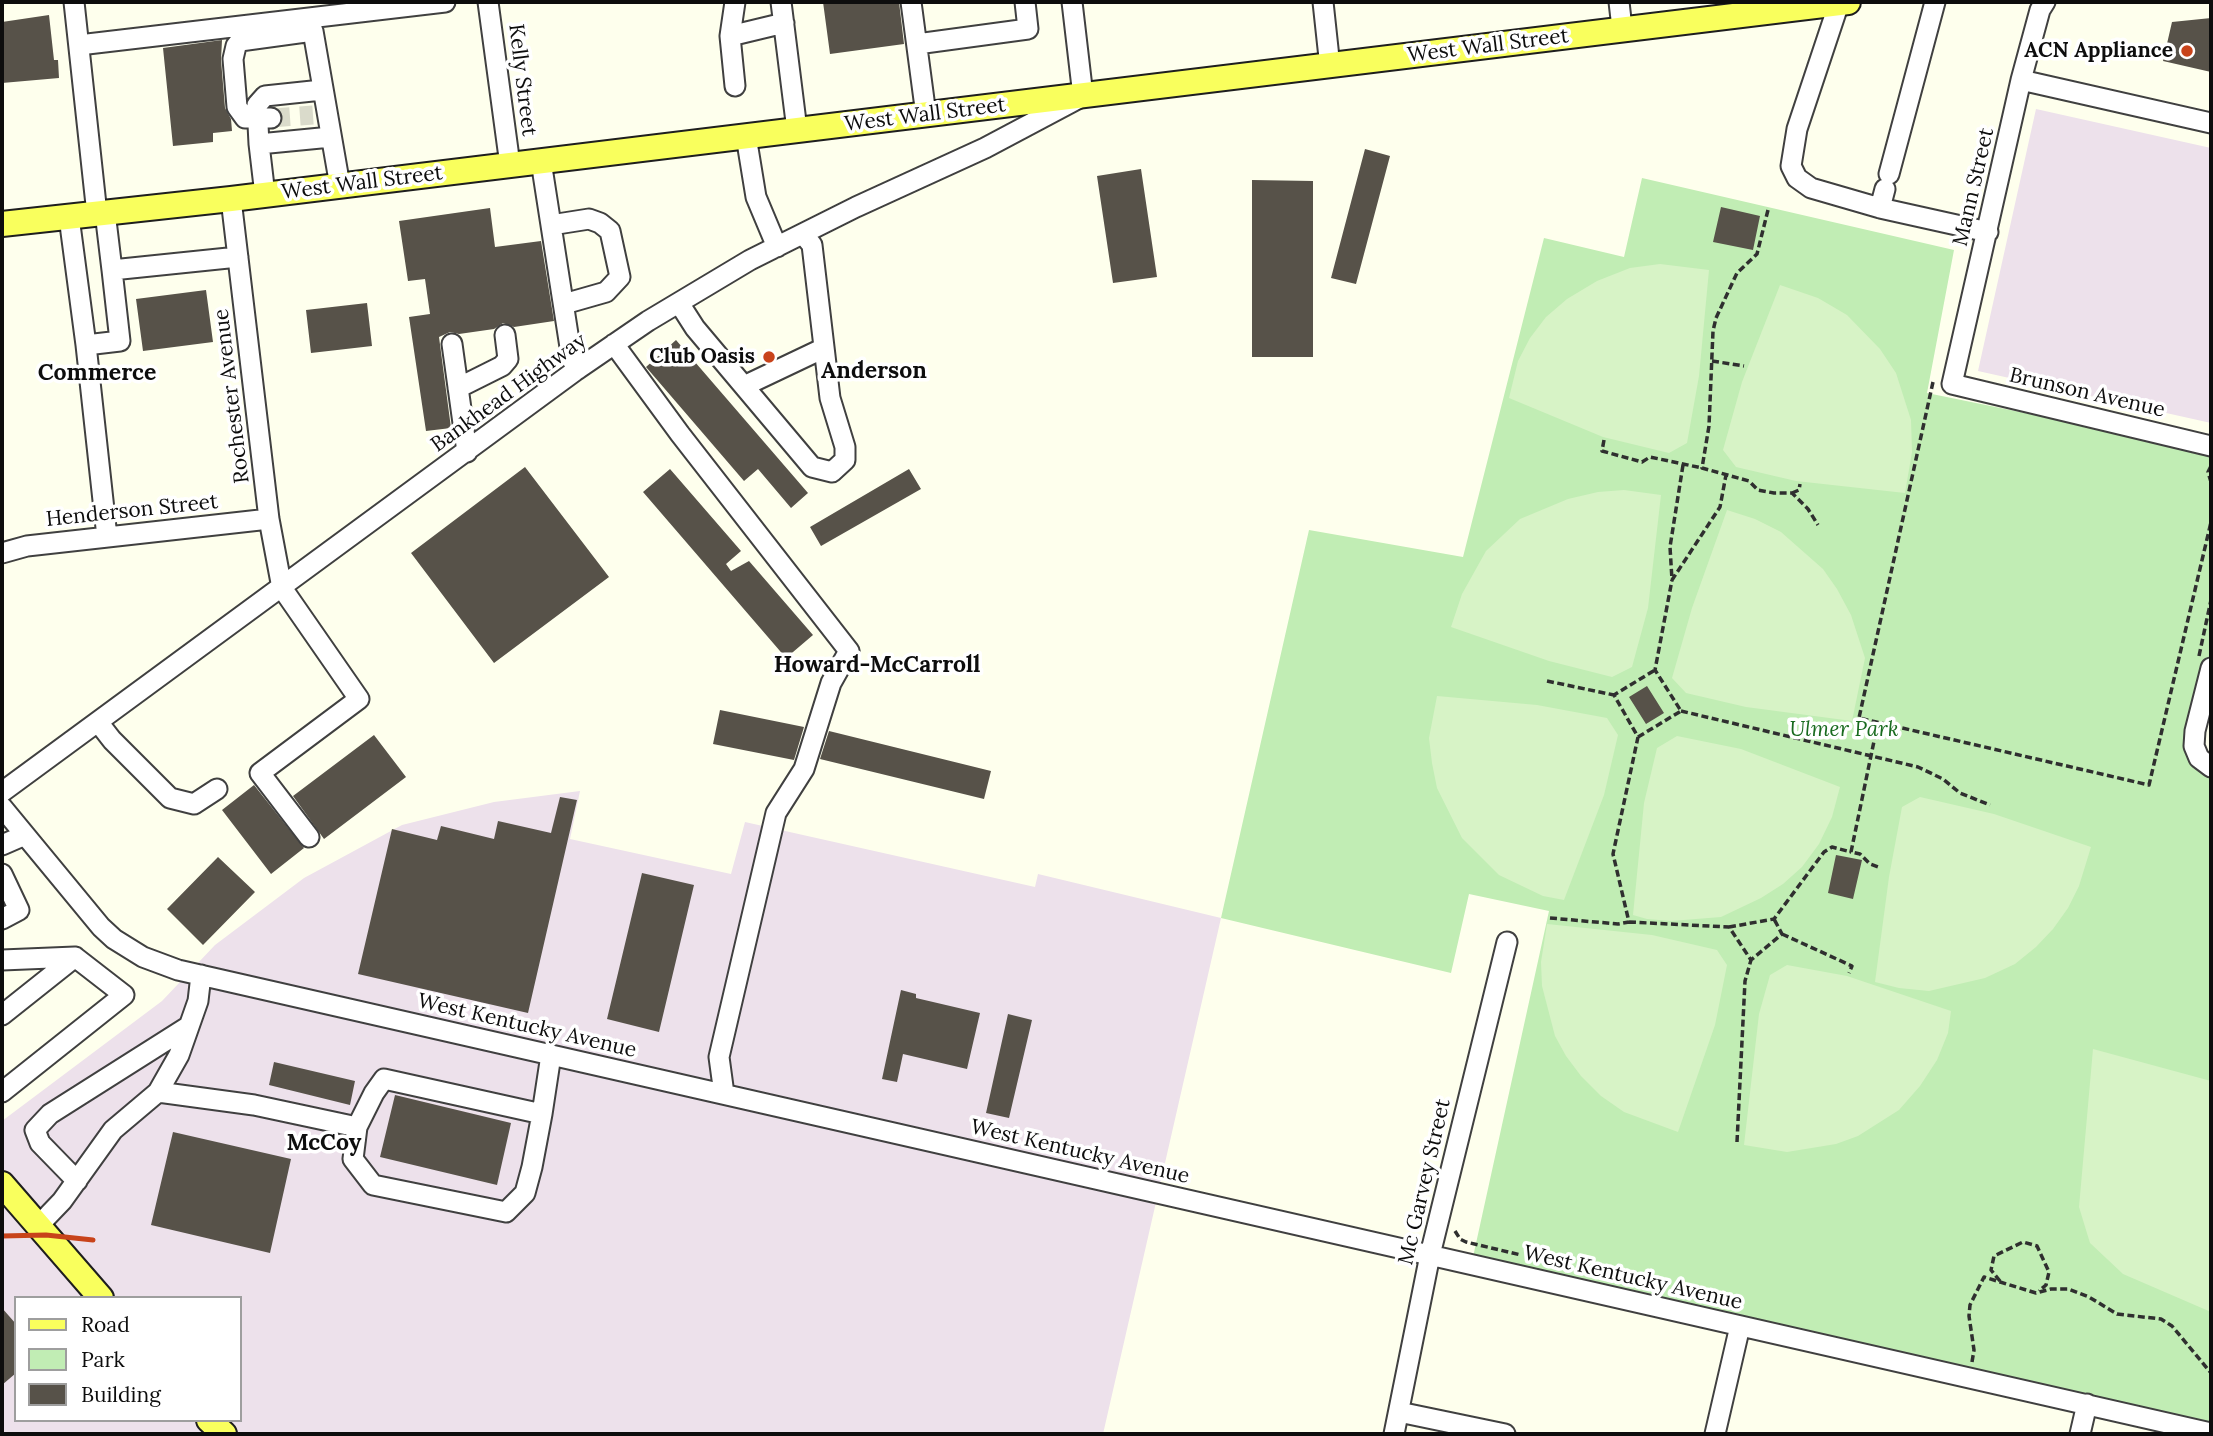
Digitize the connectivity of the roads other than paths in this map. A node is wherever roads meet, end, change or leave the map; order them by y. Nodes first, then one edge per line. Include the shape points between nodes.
1 (74, 2) edge
2 (445, 2) edge
3 (488, 2) edge
4 (735, 2) edge
5 (781, 2) edge
6 (911, 2) edge
7 (1025, 2) edge
8 (1072, 2) edge
9 (1323, 2) edge
10 (1619, 2) edge
11 (1844, 2) edge
12 (1935, 2) edge
13 (2045, 2) edge
14 (784, 23) junction
15 (313, 24) junction
16 (1622, 29) junction
17 (239, 34) junction
18 (730, 36) junction
19 (917, 44) junction
20 (79, 45) junction
21 (1330, 67) junction
22 (2021, 80) junction
23 (735, 86) dead end
24 (322, 90) junction
25 (1083, 96) junction
26 (926, 115) junction
27 (264, 118) junction
28 (2211, 122) edge
29 (797, 130) junction
30 (746, 136) junction
31 (331, 137) junction
32 (258, 144) junction
33 (541, 161) junction
34 (510, 165) junction
35 (340, 186) junction
36 (265, 195) junction
37 (231, 199) junction
38 (1880, 208) junction
39 (101, 213) junction
40 (69, 217) junction
41 (2, 224) edge
42 (551, 225) junction
43 (1988, 232) junction
44 (803, 234) junction
45 (777, 247) junction
46 (238, 257) junction
47 (112, 270) junction
48 (679, 303) junction
49 (564, 304) junction
50 (505, 335) dead end
51 (452, 344) dead end
52 (614, 344) junction
53 (86, 345) junction
54 (824, 348) junction
55 (578, 369) junction
56 (1943, 381) joint
57 (744, 386) junction
58 (458, 388) junction
59 (2211, 446) edge
60 (467, 452) junction
61 (269, 519) junction
62 (107, 537) junction
63 (2, 553) edge
64 (282, 588) junction
65 (2211, 668) edge
66 (98, 722) junction
67 (2205, 763) edge
68 (217, 789) dead end
69 (2, 792) edge
70 (2, 807) edge
71 (25, 835) junction
72 (309, 837) dead end
73 (2, 845) edge
74 (2, 874) edge
75 (2, 919) edge
76 (1507, 942) dead end
77 (75, 957) junction
78 (2, 960) edge
79 (201, 975) junction
80 (2, 1016) edge
81 (189, 1026) junction
82 (551, 1055) junction
83 (2, 1092) edge
84 (158, 1092) junction
85 (724, 1094) junction
86 (542, 1114) junction
87 (357, 1127) junction
88 (77, 1181) junction
89 (2, 1184) edge
90 (38, 1226) junction
91 (1430, 1255) junction
92 (99, 1296) edge
93 (1740, 1326) junction
94 (2087, 1404) junction
95 (1399, 1412) junction
96 (211, 1422) edge
97 (2211, 1433) edge
98 (224, 1434) edge
99 (1394, 1434) edge
100 (1505, 1434) edge
101 (1715, 1434) edge
102 (2081, 1434) edge

1 - 20 street
2 - 15 street
3 - 34 street, Kelly Street
4 - 18 street
5 - 14 street
6 - 19 street
7 - 19 street via 1028,29
8 - 25 street
9 - 21 street
10 - 16 street
11 - 16 main road, West Wall Street
11 - 38 street via 1797,129 1791,166 1797,178 1811,188
12 - 38 street
13 - 22 street, Mann Street
14 - 18 street
14 - 29 street
15 - 17 street
15 - 24 street
16 - 21 main road, West Wall Street
17 - 20 street
17 - 27 street via 233,59 237,107 245,118
18 - 23 street
19 - 26 street
20 - 39 street
21 - 25 main road, West Wall Street
22 - 28 street
22 - 43 street, Mann Street
24 - 27 street via 265,96 257,104
24 - 31 street via 320,114
25 - 26 main road, West Wall Street
25 - 44 street, Bankhead Highway
26 - 29 main road, West Wall Street
27 - 32 street
29 - 30 main road, West Wall Street
30 - 33 main road, West Wall Street
30 - 45 street via 756,197
31 - 32 street
31 - 35 street
32 - 36 street
33 - 34 main road, West Wall Street
33 - 42 street
34 - 35 main road, West Wall Street
35 - 36 main road, West Wall Street
36 - 37 main road, West Wall Street
37 - 39 main road, West Wall Street
37 - 46 street, Rochester Avenue
38 - 43 street
39 - 40 main road, West Wall Street
39 - 47 street
40 - 41 main road, West Wall Street
40 - 53 street
42 - 49 street
42 - 49 street via 589,219 600,223 610,231 620,277 607,292
43 - 56 street, Mann Street
44 - 45 street, Bankhead Highway
44 - 54 street via 812,245
45 - 48 street, Bankhead Highway
46 - 47 street
46 - 61 street, Rochester Avenue
47 - 53 street via 120,341
48 - 52 street, Bankhead Highway
48 - 57 street
49 - 55 street via 572,360
50 - 58 street via 508,359 502,366
51 - 58 street
52 - 55 street, Bankhead Highway
52 - 85 street via 849,652 831,683 804,769 776,813 719,1057
53 - 62 street
54 - 57 street
54 - 57 street via 830,398 845,447 845,460 832,472 812,467
55 - 60 street, Bankhead Highway
56 - 59 street, Brunson Avenue
58 - 60 street
60 - 64 street, Bankhead Highway
61 - 62 street, Henderson Street
61 - 64 street, Rochester Avenue
62 - 63 street, Henderson Street
64 - 66 street, Bankhead Highway
64 - 72 street via 359,699 260,773
65 - 67 street via 2194,739 2195,752
66 - 68 street via 170,798 194,804
66 - 69 street, Bankhead Highway
70 - 71 street, West Kentucky Avenue
71 - 73 street
71 - 79 street, West Kentucky Avenue via 114,939 143,957
74 - 75 street via 19,910
76 - 91 street, Mc Garvey Street
77 - 78 street
77 - 80 street
77 - 83 street via 124,995
79 - 81 street
79 - 82 street, West Kentucky Avenue
81 - 84 street
81 - 88 street via 50,1114 35,1130 40,1143
82 - 85 street, West Kentucky Avenue
82 - 86 street
84 - 87 street via 254,1105
84 - 88 street via 113,1130
85 - 91 street, West Kentucky Avenue
86 - 87 street via 384,1079
86 - 87 street via 525,1193 506,1212 373,1185 354,1159
88 - 90 street
89 - 90 main road
90 - 92 main road
91 - 93 street, West Kentucky Avenue
91 - 95 street, Mc Garvey Street
93 - 94 street, West Kentucky Avenue
93 - 101 street
94 - 97 street, West Kentucky Avenue
94 - 102 street
95 - 99 street, Mc Garvey Street
95 - 100 street
96 - 98 main road

